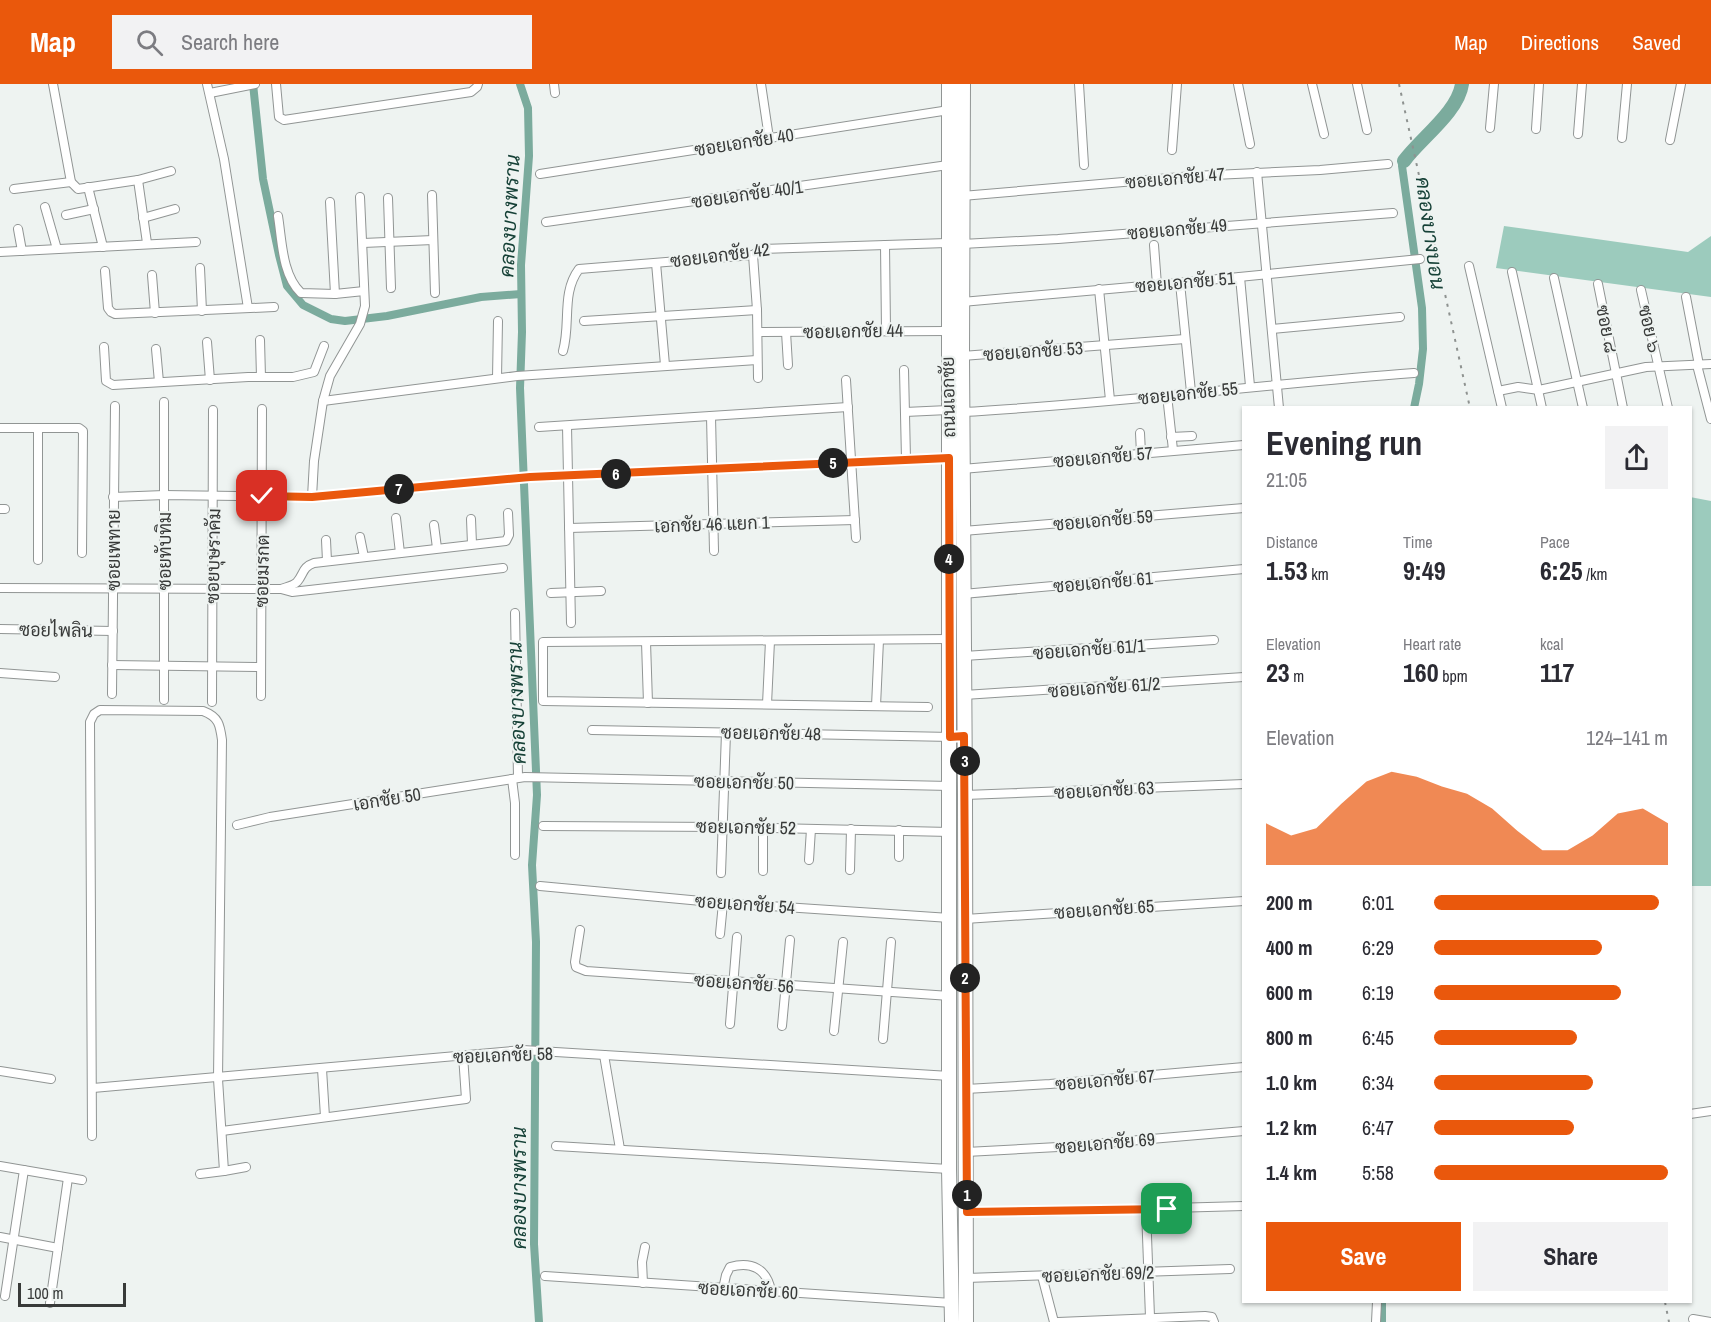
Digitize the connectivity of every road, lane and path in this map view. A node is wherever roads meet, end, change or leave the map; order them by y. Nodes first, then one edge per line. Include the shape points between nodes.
1 (52, 84) edge
2 (207, 84) edge
3 (255, 84) edge
4 (276, 84) edge
5 (478, 84) edge
6 (761, 84) edge
7 (949, 84) edge
8 (963, 84) edge
9 (1079, 84) edge
10 (1177, 84) edge
11 (1238, 84) edge
12 (1312, 84) edge
13 (1358, 84) edge
14 (1494, 84) edge
15 (1539, 84) edge
16 (1582, 84) edge
17 (1628, 84) edge
18 (1681, 84) edge
19 (210, 93) junction
20 (949, 110) junction
21 (1490, 128) dead end
22 (1536, 129) dead end
23 (1367, 130) dead end
24 (1323, 134) dead end
25 (1578, 134) dead end
26 (769, 138) junction
27 (1622, 138) dead end
28 (1670, 140) dead end
29 (1251, 144) dead end
30 (1172, 150) dead end
31 (1389, 164) dead end
32 (948, 165) junction
33 (1084, 165) dead end
34 (171, 171) dead end
35 (1257, 172) junction
36 (540, 174) dead end
37 (138, 180) junction
38 (72, 182) junction
39 (88, 187) junction
40 (14, 189) dead end
41 (432, 195) dead end
42 (962, 196) junction
43 (360, 197) dead end
44 (388, 198) dead end
45 (330, 202) dead end
46 (45, 207) dead end
47 (94, 209) junction
48 (174, 209) dead end
49 (1393, 213) dead end
50 (66, 215) dead end
51 (278, 216) dead end
52 (143, 218) junction
53 (546, 222) dead end
54 (1261, 222) junction
55 (18, 229) dead end
56 (433, 240) junction
57 (196, 242) dead end
58 (390, 242) junction
59 (147, 243) junction
60 (363, 243) junction
61 (947, 243) junction
62 (962, 244) junction
63 (885, 245) junction
64 (1154, 245) dead end
65 (103, 247) junction
66 (57, 249) junction
67 (22, 250) junction
68 (0, 252) edge
69 (753, 255) junction
70 (1420, 259) dead end
71 (656, 262) junction
72 (1469, 266) dead end
73 (200, 268) dead end
74 (105, 271) dead end
75 (1512, 272) dead end
76 (1266, 274) junction
77 (152, 275) dead end
78 (1240, 277) junction
79 (1554, 278) dead end
80 (1180, 283) junction
81 (1598, 284) dead end
82 (1157, 285) junction
83 (390, 288) dead end
84 (1099, 289) junction
85 (1641, 290) dead end
86 (364, 291) junction
87 (435, 293) dead end
88 (334, 294) junction
89 (1686, 297) dead end
90 (962, 302) junction
91 (274, 307) dead end
92 (248, 308) junction
93 (757, 310) junction
94 (202, 311) junction
95 (155, 313) junction
96 (661, 316) junction
97 (1400, 318) dead end
98 (498, 321) dead end
99 (584, 321) dead end
100 (1272, 329) junction
101 (886, 330) junction
102 (948, 331) junction
103 (962, 331) junction
104 (758, 332) junction
105 (786, 332) junction
106 (1185, 339) junction
107 (260, 340) dead end
108 (207, 342) dead end
109 (324, 346) dead end
110 (1105, 346) junction
111 (104, 348) dead end
112 (156, 349) dead end
113 (563, 351) dead end
114 (962, 357) junction
115 (757, 360) junction
116 (1711, 364) edge
117 (665, 365) junction
118 (788, 365) dead end
119 (1698, 365) junction
120 (1658, 367) junction
121 (904, 370) dead end
122 (314, 372) junction
123 (1414, 373) dead end
124 (1616, 373) junction
125 (330, 376) junction
126 (261, 377) junction
127 (497, 378) junction
128 (758, 378) dead end
129 (210, 380) junction
130 (846, 380) dead end
131 (159, 382) junction
132 (1578, 382) junction
133 (1277, 384) junction
134 (1250, 386) junction
135 (1539, 390) junction
136 (1498, 391) junction
137 (1191, 392) junction
138 (1167, 395) junction
139 (1110, 400) junction
140 (323, 401) junction
141 (164, 402) dead end
142 (114, 406) dead end
143 (1279, 406) edge
144 (1502, 406) edge
145 (1542, 406) edge
146 (1583, 406) edge
147 (1623, 406) edge
148 (1668, 406) edge
149 (848, 407) junction
150 (262, 409) dead end
151 (213, 410) dead end
152 (955, 411) junction
153 (905, 412) junction
154 (711, 416) junction
155 (1711, 419) edge
156 (567, 426) junction
157 (539, 427) dead end
158 (0, 428) edge
159 (38, 428) junction
160 (1140, 433) dead end
161 (1192, 436) dead end
162 (1171, 437) junction
163 (1242, 445) edge
164 (1173, 450) junction
165 (1142, 453) junction
166 (949, 458) junction
167 (906, 459) junction
168 (852, 462) junction
169 (962, 469) junction
170 (713, 470) junction
171 (568, 476) junction
172 (164, 495) junction
173 (214, 495) junction
174 (262, 496) junction
175 (113, 497) junction
176 (312, 497) junction
177 (1242, 508) edge
178 (508, 513) dead end
179 (396, 518) dead end
180 (471, 519) dead end
181 (855, 520) junction
182 (714, 524) junction
183 (434, 525) dead end
184 (569, 528) junction
185 (963, 531) junction
186 (360, 537) dead end
187 (856, 538) dead end
188 (326, 540) dead end
189 (472, 544) junction
190 (437, 548) junction
191 (714, 551) dead end
192 (82, 553) dead end
193 (400, 553) junction
194 (364, 557) junction
195 (38, 560) dead end
196 (327, 561) junction
197 (502, 568) dead end
198 (1242, 569) edge
199 (113, 587) junction
200 (0, 588) edge
201 (164, 588) junction
202 (213, 588) junction
203 (261, 589) junction
204 (282, 589) junction
205 (601, 591) dead end
206 (571, 592) junction
207 (551, 593) dead end
208 (963, 594) junction
209 (515, 613) dead end
210 (571, 623) dead end
211 (0, 629) edge
212 (113, 631) junction
213 (949, 639) junction
214 (879, 640) junction
215 (1214, 640) dead end
216 (770, 641) junction
217 (646, 642) junction
218 (964, 656) junction
219 (112, 665) junction
220 (164, 666) junction
221 (213, 666) junction
222 (261, 667) junction
223 (0, 673) edge
224 (55, 677) dead end
225 (1242, 677) edge
226 (112, 694) dead end
227 (964, 695) junction
228 (261, 696) dead end
229 (164, 700) dead end
230 (212, 702) dead end
231 (648, 703) junction
232 (767, 704) junction
233 (876, 706) junction
234 (928, 707) dead end
235 (592, 730) dead end
236 (726, 733) junction
237 (964, 736) junction
238 (950, 737) junction
239 (537, 777) joint
240 (518, 778) junction
241 (725, 781) junction
242 (1242, 784) edge
243 (950, 786) junction
244 (965, 795) junction
245 (237, 825) dead end
246 (543, 826) dead end
247 (723, 827) junction
248 (763, 828) junction
249 (811, 829) junction
250 (851, 829) junction
251 (899, 830) junction
252 (950, 832) junction
253 (515, 855) dead end
254 (899, 858) dead end
255 (809, 860) dead end
256 (850, 870) dead end
257 (763, 871) dead end
258 (721, 873) dead end
259 (540, 886) dead end
260 (1242, 901) edge
261 (723, 903) junction
262 (950, 918) junction
263 (965, 919) junction
264 (580, 930) dead end
265 (720, 934) dead end
266 (737, 937) dead end
267 (790, 940) dead end
268 (843, 942) dead end
269 (891, 942) dead end
270 (733, 982) junction
271 (785, 986) junction
272 (837, 989) junction
273 (887, 993) junction
274 (950, 996) junction
275 (730, 1024) dead end
276 (782, 1026) dead end
277 (834, 1031) dead end
278 (883, 1039) dead end
279 (463, 1055) junction
280 (604, 1055) junction
281 (1242, 1067) edge
282 (322, 1069) junction
283 (0, 1071) edge
284 (950, 1076) junction
285 (218, 1078) junction
286 (51, 1079) dead end
287 (93, 1088) junction
288 (966, 1089) junction
289 (1711, 1111) edge
290 (1692, 1114) edge
291 (325, 1117) junction
292 (222, 1131) junction
293 (1242, 1131) edge
294 (92, 1136) dead end
295 (556, 1146) dead end
296 (620, 1149) junction
297 (966, 1152) junction
298 (0, 1166) edge
299 (246, 1167) dead end
300 (949, 1169) junction
301 (24, 1170) junction
302 (224, 1171) junction
303 (201, 1174) dead end
304 (68, 1178) junction
305 (81, 1180) dead end
306 (1242, 1206) edge
307 (1146, 1209) junction
308 (967, 1212) junction
309 (0, 1237) edge
310 (14, 1240) junction
311 (645, 1247) dead end
312 (58, 1248) junction
313 (1230, 1269) dead end
314 (1148, 1272) junction
315 (545, 1276) dead end
316 (1042, 1276) junction
317 (966, 1278) junction
318 (643, 1283) junction
319 (723, 1288) junction
320 (771, 1291) junction
321 (5, 1296) dead end
322 (50, 1303) dead end
323 (952, 1303) junction
324 (1377, 1303) edge
325 (1150, 1317) junction
326 (1693, 1319) dead end
327 (952, 1322) edge
328 (966, 1322) edge
329 (1056, 1322) edge
330 (1214, 1322) edge
331 (1376, 1322) edge
332 (1711, 1322) edge

1 - 38 street
2 - 19 street
3 - 19 street
4 - 5 street via 279,117 284,120 471,92
6 - 26 street
7 - 20 main road, ถนนเอกชัย
8 - 42 main road, ถนนเอกชัย
9 - 33 street
10 - 30 street
11 - 29 street
12 - 24 street
13 - 23 street
14 - 21 street
15 - 22 street
16 - 25 street
17 - 27 street
18 - 28 street
19 - 92 street
20 - 26 street, ซอยเอกชัย 40
20 - 32 main road, ถนนเอกชัย
26 - 36 street, ซอยเอกชัย 40
31 - 35 street, ซอยเอกชัย 47
32 - 53 street, ซอยเอกชัย 40/1
32 - 61 main road, ถนนเอกชัย
34 - 37 street
35 - 42 street, ซอยเอกชัย 47
35 - 54 street
37 - 39 street
37 - 52 street
38 - 39 street via 78,189
38 - 40 street
39 - 47 street
41 - 56 street
42 - 62 main road, ถนนเอกชัย
43 - 60 street
44 - 58 street
45 - 88 street
46 - 66 street
47 - 50 street
47 - 65 street
48 - 52 street
49 - 54 street, ซอยเอกชัย 49
51 - 88 street via 288,274 295,287 301,293
52 - 59 street
54 - 62 street, ซอยเอกชัย 49
54 - 76 street
55 - 67 street
56 - 58 street
56 - 87 street
57 - 59 street
58 - 60 street
58 - 83 street
59 - 65 street
60 - 86 street
61 - 63 street, ซอยเอกชัย 42
61 - 102 main road, ถนนเอกชัย
62 - 90 main road, ถนนเอกชัย
63 - 69 street, ซอยเอกชัย 42 via 762,249
63 - 101 street
64 - 82 street
65 - 66 street
66 - 67 street
67 - 68 street
69 - 71 street, ซอยเอกชัย 42
69 - 93 street
70 - 76 street, ซอยเอกชัย 51
71 - 96 street
71 - 113 street, ซอยเอกชัย 42 via 579,269 567,299
72 - 136 street
73 - 94 street
74 - 95 street via 111,312
75 - 135 street
76 - 78 street, ซอยเอกชัย 51
76 - 100 street
77 - 95 street
78 - 80 street, ซอยเอกชัย 51
78 - 134 street
79 - 132 street
80 - 82 street, ซอยเอกชัย 51
80 - 106 street
81 - 124 street, ซอย ๘
82 - 84 street, ซอยเอกชัย 51
84 - 90 street, ซอยเอกชัย 51
84 - 110 street
85 - 120 street, ซอย ๖
86 - 88 street
86 - 125 street via 360,324
89 - 119 street
90 - 103 main road, ถนนเอกชัย
91 - 92 street
92 - 94 street
93 - 96 street
93 - 104 street
94 - 95 street
96 - 99 street
96 - 117 street
97 - 100 street
98 - 127 street
100 - 133 street
101 - 102 street, ซอยเอกชัย 44
101 - 105 street, ซอยเอกชัย 44
102 - 103 main road
102 - 152 main road, ถนนเอกชัย
103 - 114 main road, ถนนเอกชัย
104 - 105 street, ซอยเอกชัย 44
104 - 115 street
105 - 118 street
106 - 110 street, ซอยเอกชัย 53
106 - 137 street
107 - 126 street
108 - 129 street
109 - 122 street
110 - 114 street, ซอยเอกชัย 53
110 - 139 street
111 - 131 street via 109,384
112 - 131 street
114 - 152 main road, ถนนเอกชัย
115 - 117 street
115 - 128 street
116 - 119 street
117 - 127 street
119 - 120 street
119 - 155 street
120 - 124 street
120 - 148 street, ซอย ๖
121 - 153 street
122 - 125 street
122 - 126 street via 293,377
123 - 133 street, ซอยเอกชัย 55
124 - 132 street
124 - 147 street, ซอย ๘
125 - 140 street
126 - 129 street
127 - 140 street
129 - 131 street
130 - 149 street
132 - 135 street
132 - 146 street
133 - 134 street, ซอยเอกชัย 55
133 - 143 street
134 - 137 street, ซอยเอกชัย 55
135 - 136 street via 1518,387
135 - 145 street
136 - 144 street
137 - 138 street, ซอยเอกชัย 55
138 - 139 street, ซอยเอกชัย 55
138 - 162 street
139 - 152 street, ซอยเอกชัย 55
140 - 176 street
141 - 172 street, ซอยทับทิม
142 - 175 street, ซอยเพทาย
149 - 154 street
149 - 168 street
150 - 174 street, ซอยมรกต
151 - 173 street, ซอยบุษราคัม
152 - 153 street, ซอยเอกชัย 55
152 - 166 main road, ถนนเอกชัย
152 - 169 main road, ถนนเอกชัย
153 - 167 street
154 - 156 street
154 - 170 street
156 - 157 street
156 - 171 street
158 - 159 street
159 - 192 street via 80,428 84,434
159 - 195 street
160 - 165 street
161 - 162 street
162 - 164 street
163 - 164 street, ซอยเอกชัย 57
164 - 165 street, ซอยเอกชัย 57
165 - 169 street, ซอยเอกชัย 57
166 - 167 street
166 - 213 main road, ถนนเอกชัย
167 - 168 street
168 - 170 street
168 - 181 street
169 - 185 main road, ถนนเอกชัย
170 - 171 street
170 - 182 street
171 - 176 street
171 - 184 street
172 - 173 street
172 - 175 street
172 - 201 street, ซอยทับทิม
173 - 174 street
173 - 202 street, ซอยบุษราคัม
174 - 176 street
174 - 203 street, ซอยมรกต
175 - 199 street, ซอยเพทาย
177 - 185 street, ซอยเอกชัย 59
178 - 189 street via 508,539
179 - 193 street
180 - 189 street
181 - 182 street, เอกชัย 46 แยก 1
181 - 187 street
182 - 184 street, เอกชัย 46 แยก 1
182 - 191 street
183 - 190 street
184 - 206 street
185 - 208 main road, ถนนเอกชัย
186 - 194 street
188 - 196 street
189 - 190 street
190 - 193 street
193 - 194 street
194 - 196 street
196 - 204 street via 307,565 298,580
197 - 204 street via 292,592
198 - 208 street, ซอยเอกชัย 61
199 - 200 street
199 - 201 street
199 - 212 street, ซอยเพทาย
201 - 202 street
201 - 220 street, ซอยทับทิม
202 - 203 street
202 - 221 street, ซอยบุษราคัม
203 - 204 street
203 - 222 street, ซอยมรกต
205 - 206 street
206 - 207 street
206 - 210 street
208 - 218 main road, ถนนเอกชัย
209 - 240 street
211 - 212 street, ซอยไพลิน
212 - 219 street, ซอยเพทาย
213 - 214 street
213 - 238 main road, ถนนเอกชัย
214 - 216 street
214 - 233 street
215 - 218 street, ซอยเอกชัย 61/1
216 - 217 street
216 - 232 street
217 - 231 street
217 - 231 street via 543,642 543,701
218 - 227 main road, ถนนเอกชัย
219 - 220 street
219 - 226 street, ซอยเพทาย
220 - 221 street
220 - 229 street, ซอยทับทิม
221 - 222 street
221 - 230 street, ซอยบุษราคัม
222 - 228 street, ซอยมรกต
223 - 224 street
225 - 227 street, ซอยเอกชัย 61/2
227 - 237 main road, ถนนเอกชัย
231 - 232 street
232 - 233 street
233 - 234 street
235 - 236 street, ซอยเอกชัย 48
236 - 238 street, ซอยเอกชัย 48
236 - 241 street
237 - 238 street, ซอยเอกชัย 48
237 - 244 main road, ถนนเอกชัย
238 - 243 main road, ถนนเอกชัย
239 - 240 street, เอกชัย 50
239 - 241 street, ซอยเอกชัย 50
240 - 245 street, เอกชัย 50
240 - 253 street
241 - 243 street, ซอยเอกชัย 50
241 - 247 street
242 - 244 street, ซอยเอกชัย 63
243 - 252 main road, ถนนเอกชัย
244 - 263 main road, ถนนเอกชัย
246 - 247 street, ซอยเอกชัย 52
247 - 248 street, ซอยเอกชัย 52
247 - 258 street
248 - 249 street, ซอยเอกชัย 52
248 - 257 street
249 - 250 street, ซอยเอกชัย 52
249 - 255 street
250 - 251 street, ซอยเอกชัย 52
250 - 256 street
251 - 252 street, ซอยเอกชัย 52
251 - 254 street
252 - 262 main road, ถนนเอกชัย
259 - 261 street, ซอยเอกชัย 54
260 - 263 street, ซอยเอกชัย 65
261 - 262 street, ซอยเอกชัย 54
261 - 265 street
262 - 274 main road, ถนนเอกชัย
263 - 288 main road, ถนนเอกชัย
264 - 270 street, ซอยเอกชัย 56 via 575,962 580,970
266 - 270 street
267 - 271 street
268 - 272 street
269 - 273 street
270 - 271 street, ซอยเอกชัย 56
270 - 275 street
271 - 272 street, ซอยเอกชัย 56
271 - 276 street
272 - 273 street, ซอยเอกชัย 56
272 - 277 street
273 - 274 street, ซอยเอกชัย 56
273 - 278 street
274 - 284 main road, ถนนเอกชัย
279 - 280 street, ซอยเอกชัย 58 via 523,1050
279 - 282 street, ซอยเอกชัย 58
279 - 291 street via 466,1100
280 - 284 street, ซอยเอกชัย 58
280 - 296 street
281 - 288 street, ซอยเอกชัย 67
282 - 285 street, ซอยเอกชัย 58
282 - 291 street
283 - 286 street
284 - 300 main road, ถนนเอกชัย
285 - 287 street, ซอยเอกชัย 58
285 - 287 street via 220,724 203,711 100,711 94,714 89,733
285 - 292 street
287 - 294 street
288 - 297 main road, ถนนเอกชัย
289 - 290 street
291 - 292 street
292 - 302 street
293 - 297 street, ซอยเอกชัย 69
295 - 296 street
296 - 300 street
297 - 308 main road, ถนนเอกชัย
298 - 301 street
299 - 302 street
300 - 323 main road, ถนนเอกชัย
301 - 304 street
301 - 310 street
302 - 303 street
304 - 305 street
304 - 312 street
306 - 307 street
307 - 308 street
307 - 314 street
308 - 317 main road, ถนนเอกชัย
309 - 310 street
310 - 312 street
310 - 321 street
311 - 318 street
312 - 322 street
313 - 314 street, ซอยเอกชัย 69/2
314 - 316 street, ซอยเอกชัย 69/2
314 - 325 street
315 - 318 street, ซอยเอกชัย 60
316 - 317 street, ซอยเอกชัย 69/2
316 - 329 street
317 - 328 main road, ถนนเอกชัย
318 - 319 street, ซอยเอกชัย 60
319 - 320 street, ซอยเอกชัย 60
319 - 320 street via 730,1267 737,1265 765,1273
320 - 323 street, ซอยเอกชัย 60
323 - 327 main road, ถนนเอกชัย
324 - 331 street
325 - 329 street
325 - 330 street via 1206,1316
326 - 332 street

